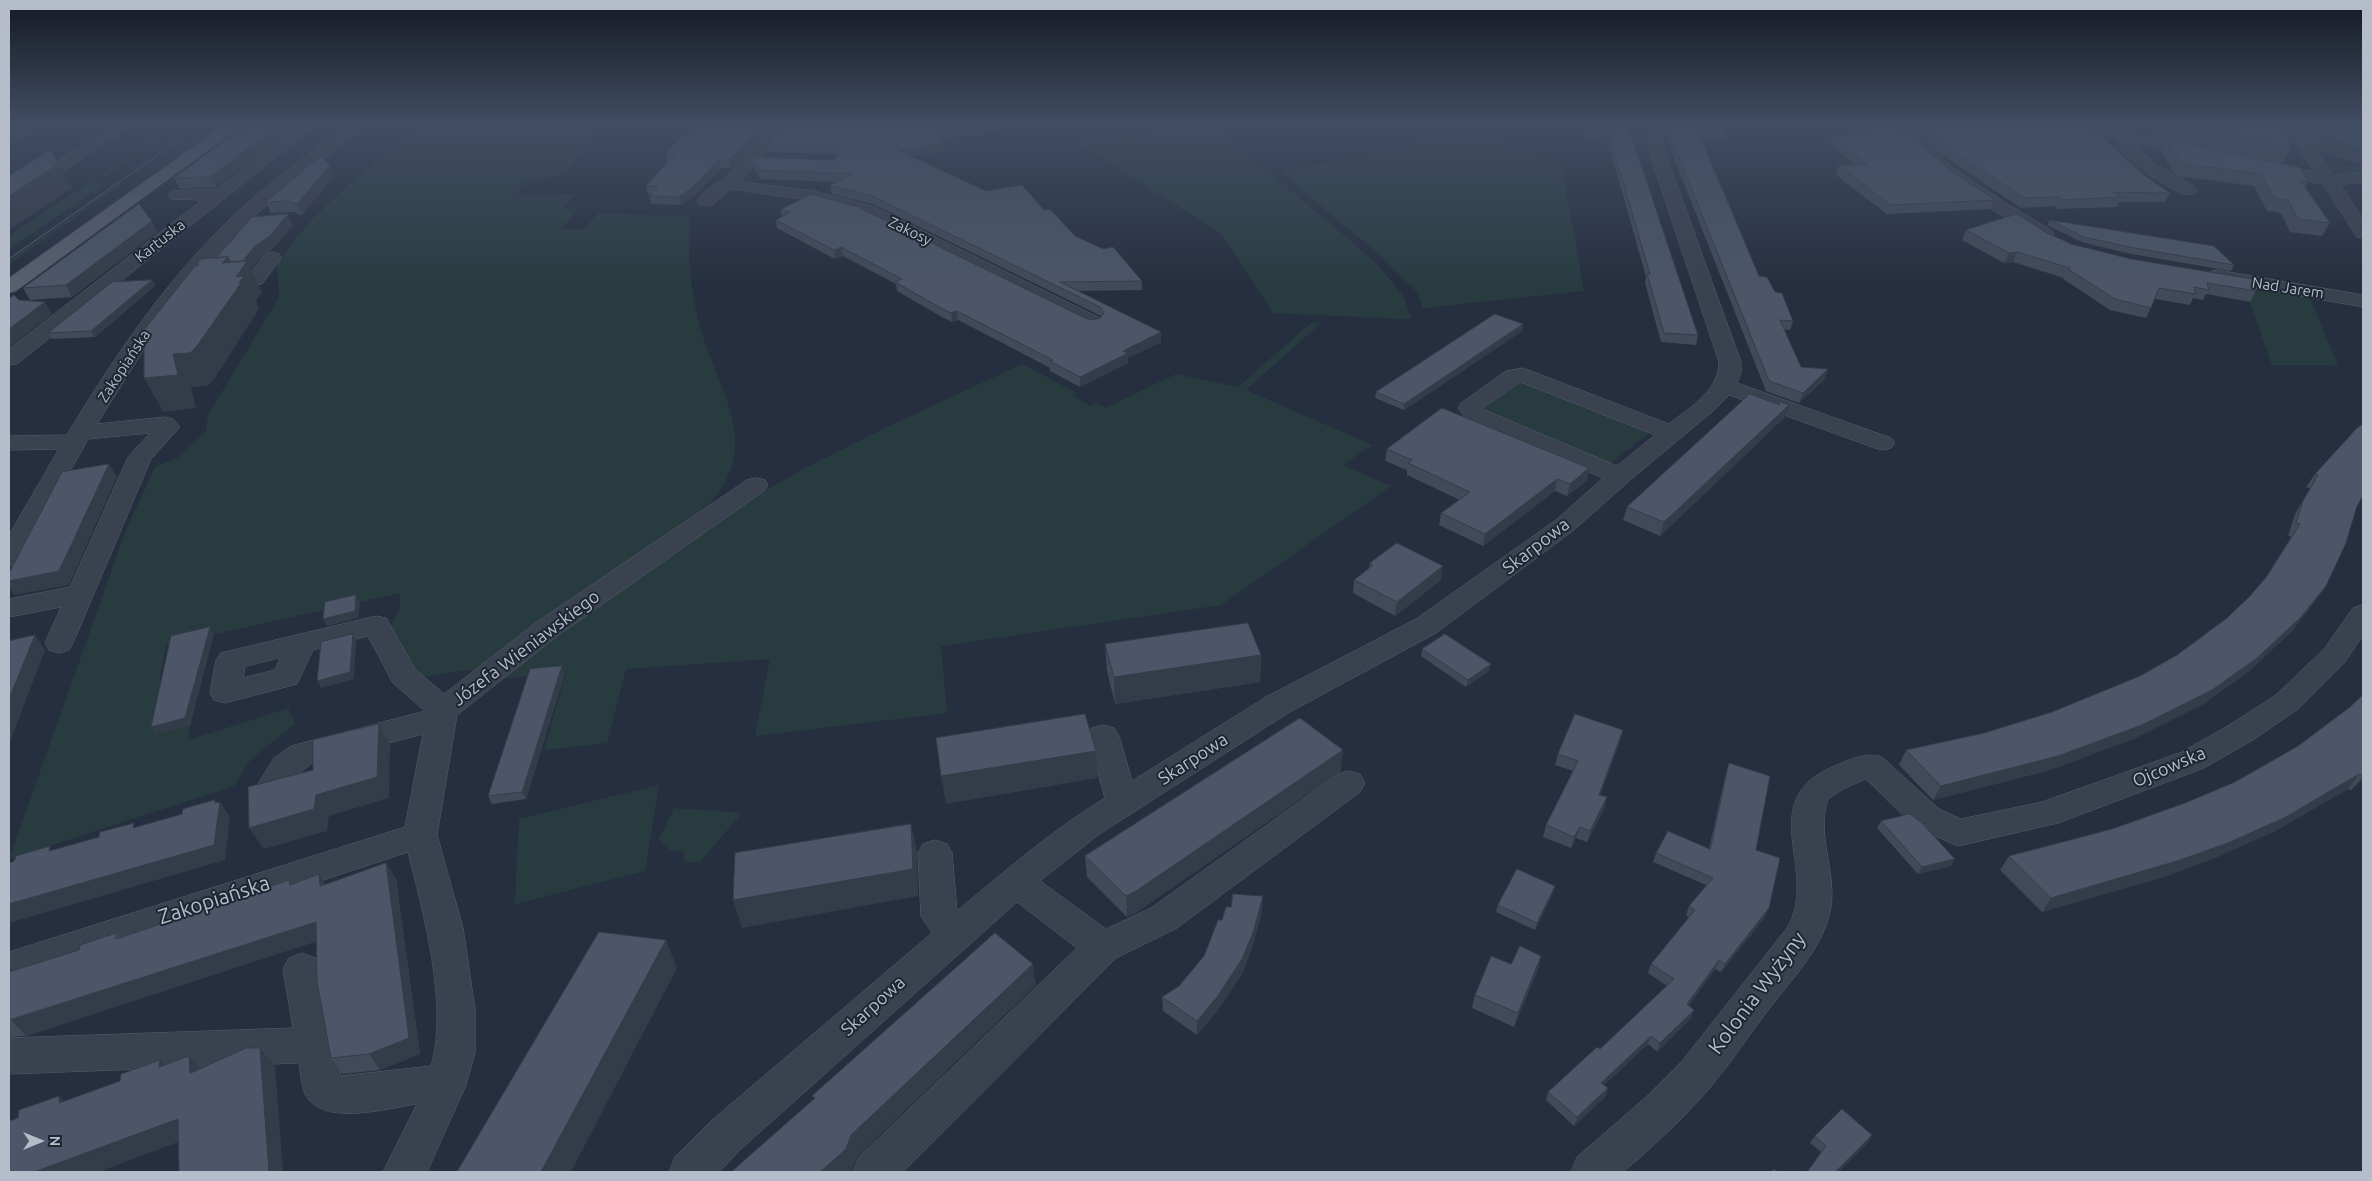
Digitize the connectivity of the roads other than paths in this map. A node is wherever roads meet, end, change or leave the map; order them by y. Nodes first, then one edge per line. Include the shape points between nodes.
1 (42, 178) edge
2 (160, 178) edge
3 (240, 178) edge
4 (288, 178) edge
5 (734, 178) edge
6 (1666, 178) edge
7 (1960, 178) edge
8 (2166, 178) edge
9 (2320, 178) edge
10 (2361, 178) edge
11 (2329, 180) junction
12 (734, 183) junction
13 (2188, 190) dead end
14 (220, 194) junction
15 (177, 195) dead end
16 (9, 199) edge
17 (706, 201) dead end
18 (266, 220) edge
19 (238, 222) junction
20 (2363, 233) edge
21 (2065, 244) edge
22 (272, 258) dead end
23 (2202, 274) edge
24 (180, 285) junction
25 (9, 287) edge
26 (2363, 301) edge
27 (51, 305) dead end
28 (79, 305) junction
29 (1093, 322) edge
30 (9, 359) edge
31 (1724, 386) junction
32 (1671, 433) junction
33 (78, 438) junction
34 (9, 443) edge
35 (1883, 443) dead end
36 (1620, 476) junction
37 (756, 485) dead end
38 (9, 558) edge
39 (81, 594) junction
40 (9, 608) edge
41 (2363, 614) edge
42 (302, 642) dead end
43 (59, 643) dead end
44 (442, 714) junction
45 (1103, 736) dead end
46 (1349, 783) dead end
47 (274, 784) edge
48 (1123, 804) junction
49 (1958, 833) joint
50 (420, 835) junction
51 (934, 853) dead end
52 (1016, 882) junction
53 (955, 933) junction
54 (1103, 947) junction
55 (9, 968) edge
56 (302, 969) dead end
57 (316, 1045) junction
58 (9, 1056) edge
59 (446, 1085) junction
60 (404, 1172) edge
61 (690, 1172) edge
62 (874, 1172) edge
63 (1592, 1172) edge

1 - 16 street
2 - 25 main road
3 - 14 street, Kartuska
4 - 19 street, Zakopiańska
5 - 12 street
6 - 31 street, Skarpowa via 1730,362
7 - 21 street
8 - 13 street
9 - 11 street
10 - 11 street
11 - 20 street
12 - 17 street via 722,186
12 - 29 street, Zakosy via 814,196 866,210
14 - 15 street
14 - 28 street, Kartuska
18 - 19 street
19 - 24 street, Zakopiańska
22 - 24 street via 255,280
23 - 26 street, Nad Jarem
24 - 33 street, Zakopiańska via 137,344
27 - 28 street
28 - 30 street, Kartuska
31 - 32 street, Skarpowa
31 - 35 street
32 - 36 street, Skarpowa
32 - 36 street via 1523,375 1514,376 1469,408 1474,414
33 - 34 street
33 - 38 street, Zakopiańska
33 - 39 street via 146,424 165,424 168,427 140,457
36 - 48 street, Skarpowa via 1564,525 1426,626 1277,705
37 - 44 street, Józefa Wieniawskiego via 547,629
39 - 40 street
39 - 43 street
41 - 49 street, Ojcowska via 2335,655 2287,702 2193,760 2046,814
42 - 44 street via 376,625 404,676
44 - 47 street via 302,754 282,769
44 - 50 street, Józefa Wieniawskiego
45 - 48 street
46 - 54 street via 1164,918
48 - 52 street, Skarpowa via 1086,826
49 - 63 street, Kolonia Wyżyny via 1926,818 1871,765 1836,778 1815,793 1810,808 1810,844 1816,883 1812,915 1800,941 1696,1074 1634,1136
50 - 55 street, Zakopiańska
50 - 59 street, Józefa Wieniawskiego via 445,928 456,1009 455,1053
51 - 53 street via 939,916
52 - 53 street, Skarpowa
52 - 54 street
53 - 61 street, Skarpowa via 726,1136
54 - 62 street
56 - 57 street
57 - 58 street
57 - 59 street via 323,1087 338,1096
59 - 60 street, Józefa Wieniawskiego

